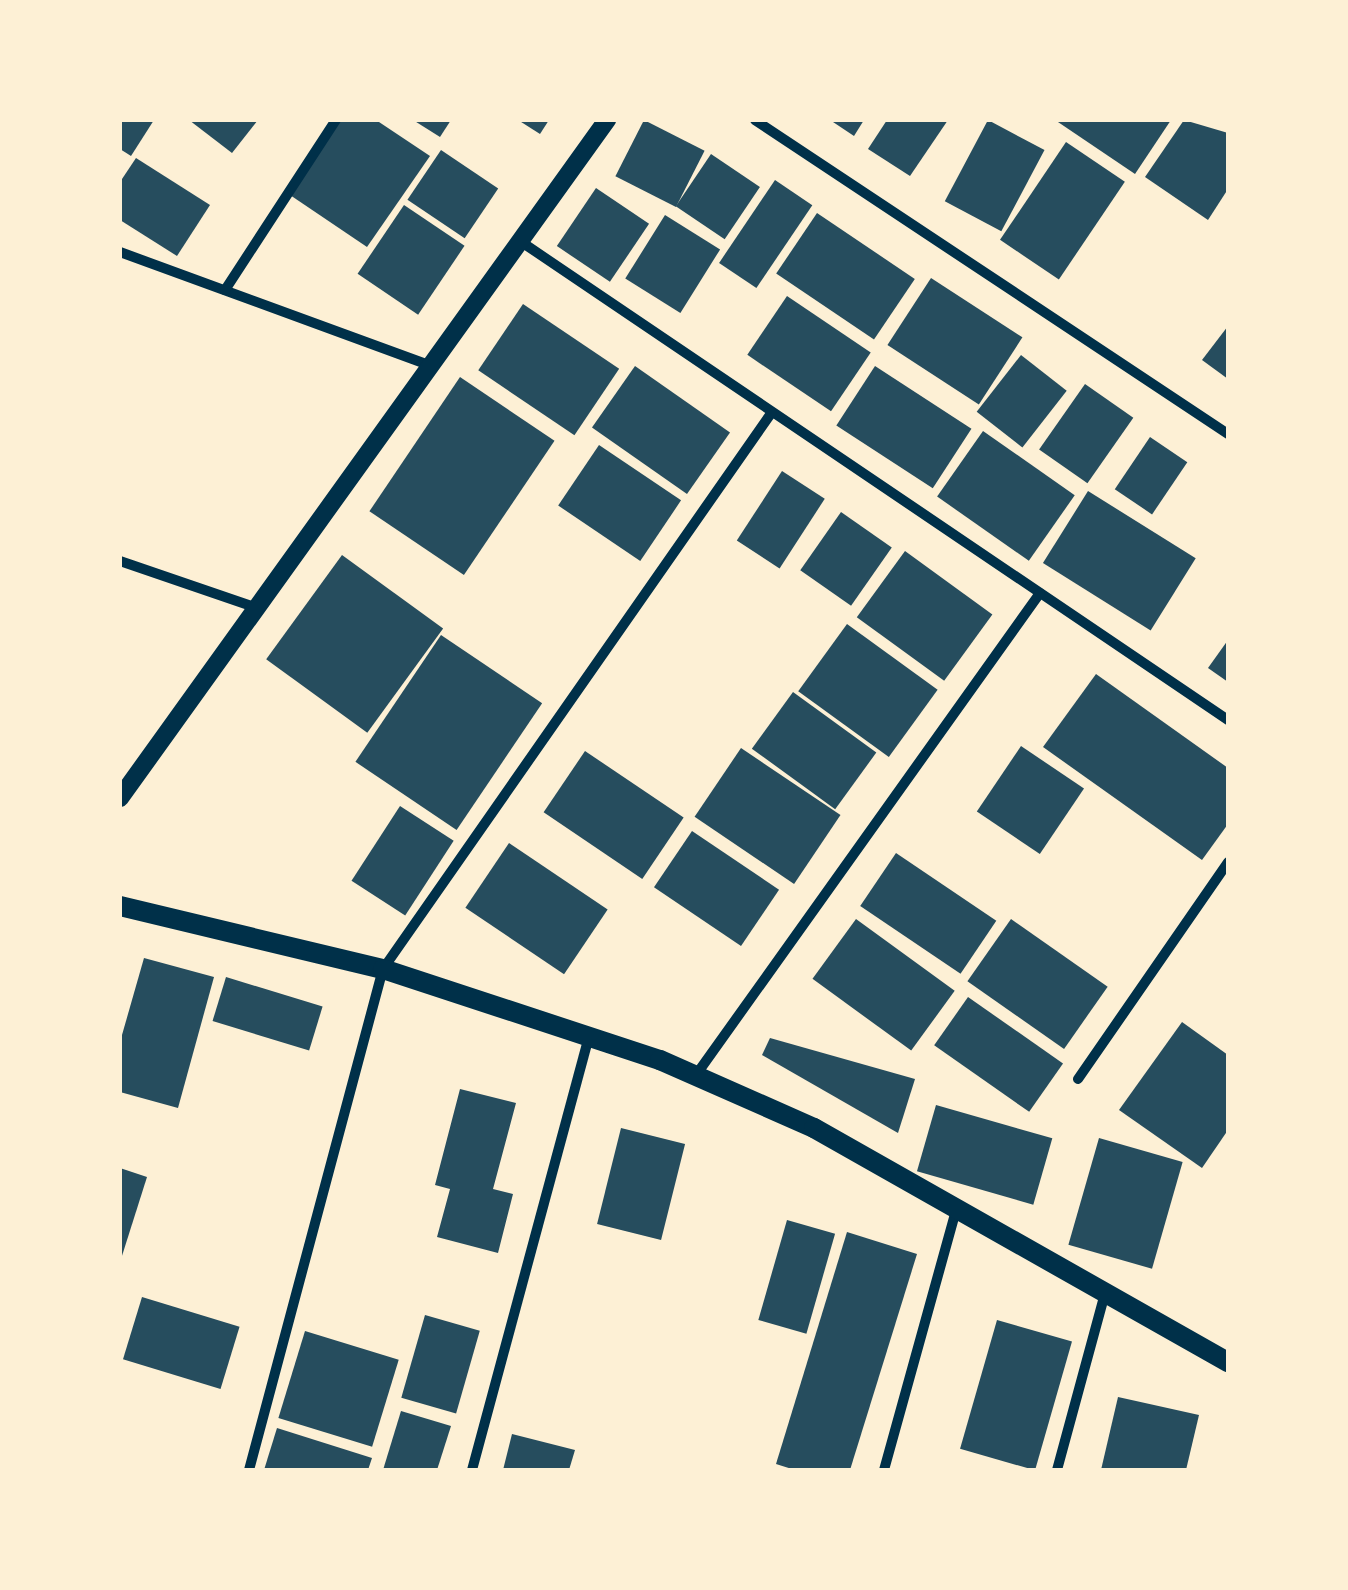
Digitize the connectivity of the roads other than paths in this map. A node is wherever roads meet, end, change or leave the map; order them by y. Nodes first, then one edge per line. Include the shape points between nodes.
1 (336, 120) edge
2 (607, 120) edge
3 (756, 120) edge
4 (520, 241) junction
5 (120, 252) edge
6 (226, 290) junction
7 (431, 366) junction
8 (772, 412) junction
9 (1228, 434) edge
10 (120, 561) edge
11 (1040, 593) junction
12 (258, 608) junction
13 (1228, 720) edge
14 (120, 798) edge
15 (1228, 862) edge
16 (120, 906) edge
17 (383, 969) junction
18 (590, 1033) junction
19 (696, 1075) junction
20 (1078, 1079) dead end
21 (956, 1211) junction
22 (1106, 1292) junction
23 (1228, 1362) edge
24 (248, 1470) edge
25 (472, 1470) edge
26 (884, 1470) edge
27 (1057, 1470) edge

1 - 6 street
2 - 4 street
3 - 9 street
4 - 7 street
4 - 8 street
5 - 6 street
6 - 7 street
7 - 12 street
8 - 11 street
8 - 17 street
10 - 12 street
11 - 13 street
11 - 19 street
12 - 14 street
15 - 20 street
16 - 17 main road
17 - 18 main road
17 - 24 street
18 - 19 main road
18 - 25 street
19 - 21 main road via 814,1128
21 - 22 main road
21 - 26 street
22 - 23 main road
22 - 27 street

